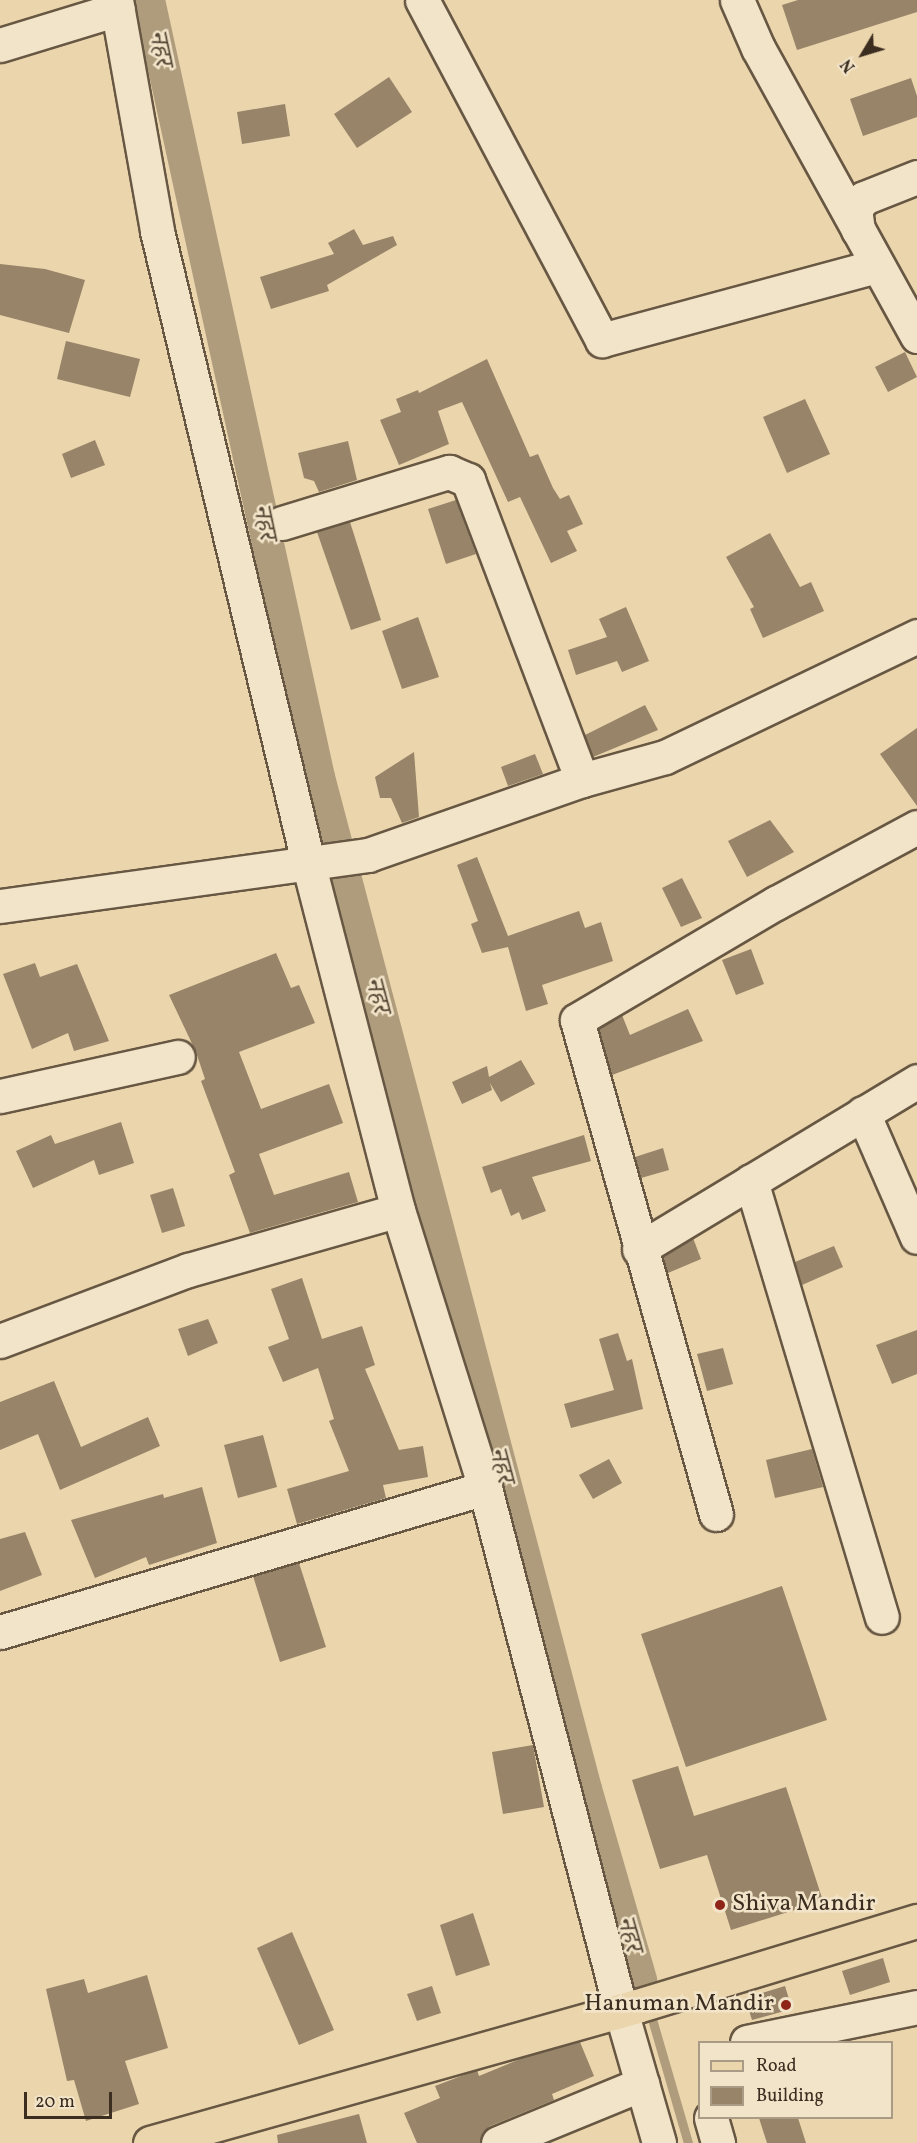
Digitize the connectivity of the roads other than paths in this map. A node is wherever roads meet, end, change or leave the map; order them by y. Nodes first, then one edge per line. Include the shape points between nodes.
1 (422, 0) edge
2 (737, 0) edge
3 (117, 4) edge
4 (0, 45) edge
5 (917, 177) edge
6 (858, 230) junction
7 (878, 266) junction
8 (917, 336) edge
9 (282, 523) dead end
10 (917, 636) edge
11 (582, 780) junction
12 (917, 826) edge
13 (309, 866) junction
14 (0, 906) edge
15 (178, 1057) dead end
16 (917, 1081) edge
17 (0, 1096) edge
18 (863, 1113) junction
19 (751, 1181) junction
20 (398, 1210) junction
21 (917, 1237) edge
22 (639, 1249) junction
23 (0, 1341) edge
24 (485, 1488) junction
25 (716, 1514) dead end
26 (882, 1617) dead end
27 (0, 1632) edge
28 (917, 1921) edge
29 (917, 2007) edge
30 (621, 2011) junction
31 (756, 2041) edge
32 (642, 2084) junction
33 (711, 2119) edge
34 (510, 2140) edge
35 (150, 2143) edge
36 (659, 2143) edge
37 (718, 2143) edge

1 - 7 street via 602,340
2 - 6 street via 758,48
3 - 4 street
3 - 13 street via 157,231
5 - 6 street via 864,198 855,209
6 - 7 street
7 - 8 street
9 - 11 street via 448,472 468,480
10 - 11 street via 665,757
11 - 13 street via 368,855
12 - 22 street via 577,1020
13 - 14 street
13 - 20 street
15 - 17 street
16 - 18 street
18 - 19 street
18 - 21 street
19 - 22 street
19 - 26 street
20 - 23 street via 188,1269
20 - 24 street
22 - 25 street
24 - 27 street
24 - 30 street
28 - 30 main road
29 - 31 street
30 - 32 street
30 - 35 main road
32 - 34 street
32 - 36 street
33 - 37 street

